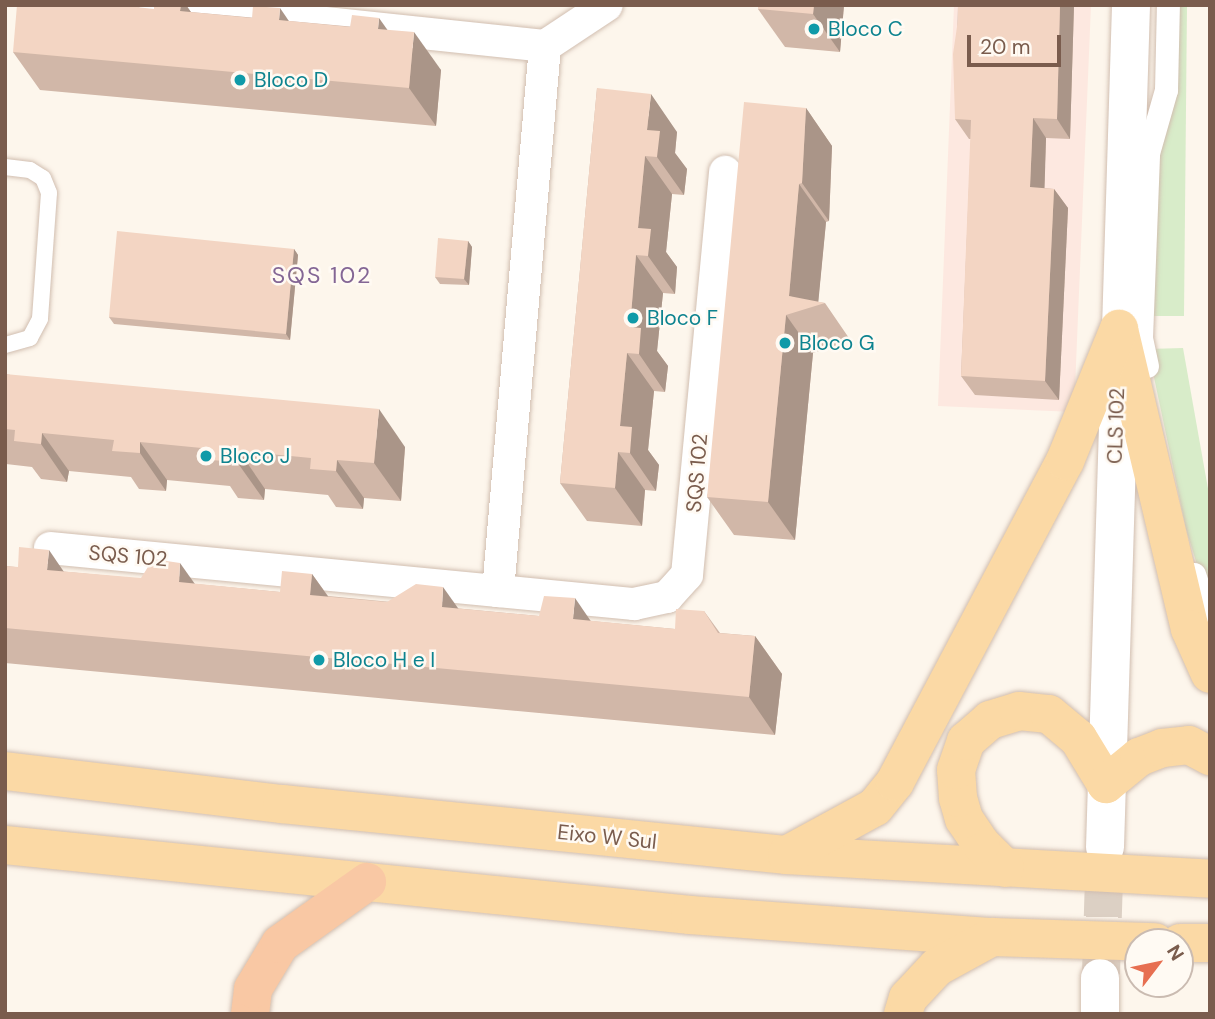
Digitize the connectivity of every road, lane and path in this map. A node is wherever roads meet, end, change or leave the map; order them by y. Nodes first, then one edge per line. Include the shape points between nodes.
1 (155, 5) edge
2 (607, 5) edge
3 (1131, 5) edge
4 (1168, 5) edge
5 (545, 46) junction
6 (5, 167) edge
7 (725, 172) dead end
8 (1119, 329) junction
9 (5, 345) edge
10 (50, 548) edge
11 (498, 591) junction
12 (1210, 622) edge
13 (1210, 674) edge
14 (1210, 756) edge
15 (5, 771) edge
16 (1106, 784) junction
17 (5, 845) edge
18 (1105, 847) tunnel mouth
19 (1210, 854) edge
20 (787, 855) junction
21 (1005, 868) junction
22 (1192, 878) edge
23 (367, 882) junction
24 (992, 937) junction
25 (1124, 942) edge
26 (250, 1014) edge
27 (903, 1014) edge

1 - 5 street
2 - 5 street
3 - 8 main road, CLS 102
4 - 12 street via 1166,90 1148,153 1141,338 1180,526
5 - 11 street
6 - 9 lane via 30,170 43,178 49,193 40,319 30,338
7 - 11 street, SQS 102 via 687,575 667,597 634,604
8 - 13 main road via 1190,629
8 - 16 main road, CLS 102
8 - 20 main road via 1065,461 895,782 876,807
10 - 11 street, SQS 102
14 - 16 main road via 1189,745 1162,748 1139,757
15 - 20 main road, Eixo W Sul
16 - 18 main road, CLS 102
16 - 21 main road via 1078,738 1049,715 1019,711 990,720 965,741 956,770 958,798 964,819
17 - 23 main road
19 - 22 main road
20 - 21 main road, Eixo W Sul
21 - 22 main road, Eixo W Sul
23 - 24 main road via 690,915
23 - 26 highway via 280,944 253,989
24 - 25 main road
24 - 27 main road via 937,967 908,998

